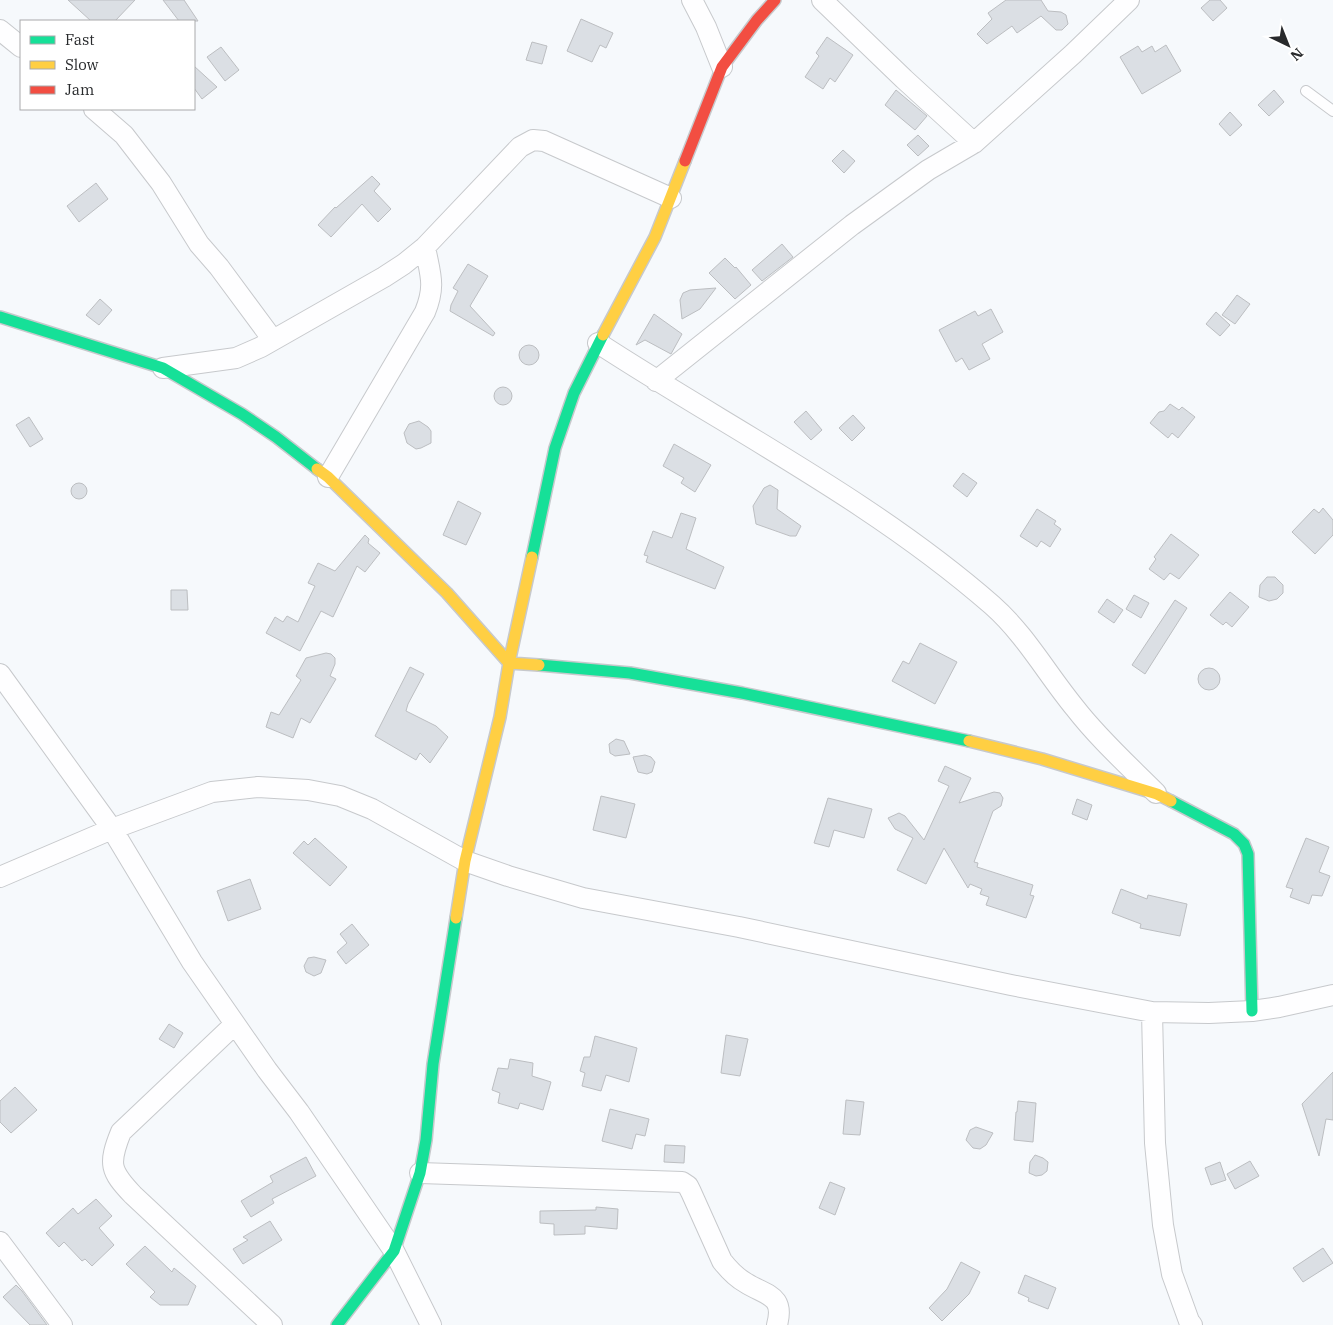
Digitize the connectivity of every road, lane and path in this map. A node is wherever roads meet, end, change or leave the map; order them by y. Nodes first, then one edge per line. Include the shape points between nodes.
1 (692, 0) edge
2 (775, 0) edge
3 (822, 0) edge
4 (1129, 0) edge
5 (0, 30) edge
6 (20, 46) edge
7 (722, 67) junction
8 (1306, 91) dead end
9 (95, 110) edge
10 (1333, 111) edge
11 (974, 143) junction
12 (670, 198) junction
13 (424, 247) junction
14 (0, 317) edge
15 (273, 340) junction
16 (598, 343) junction
17 (163, 368) junction
18 (656, 381) junction
19 (328, 477) junction
20 (509, 663) junction
21 (0, 674) edge
22 (1158, 794) junction
23 (112, 829) junction
24 (465, 861) junction
25 (0, 877) edge
26 (1333, 995) edge
27 (1252, 1011) junction
28 (1152, 1012) junction
29 (235, 1024) junction
30 (420, 1173) junction
31 (0, 1242) edge
32 (394, 1252) junction
33 (62, 1325) edge
34 (272, 1325) edge
35 (337, 1325) edge
36 (431, 1325) edge
37 (776, 1325) edge
38 (1192, 1325) edge

1 - 7 street
2 - 7 street
3 - 11 street
4 - 11 street
5 - 6 street
7 - 12 street
8 - 10 lane
9 - 15 street via 124,135 161,182 199,244
11 - 18 street via 928,170 852,225
12 - 13 street via 544,140 533,140 520,147
12 - 16 street via 655,236
13 - 15 street via 397,268
13 - 19 street via 432,285 425,312
14 - 17 street
15 - 17 street via 236,358
16 - 18 street
16 - 20 street via 574,393 555,448
17 - 19 street via 270,432
18 - 22 street via 854,502 909,539 993,606 1034,652 1101,738
19 - 20 street via 447,593
20 - 22 street via 630,673 742,693 990,744
20 - 24 street via 500,717
21 - 23 street
22 - 27 street via 1234,834 1244,844 1248,854
23 - 24 street via 212,792 258,787 308,790 340,796 372,809
23 - 25 street
23 - 29 street via 192,962
24 - 28 street via 584,898
24 - 30 street via 433,1064
26 - 27 street
27 - 28 street via 1209,1014
28 - 38 street via 1155,1142 1163,1225 1172,1274
29 - 32 street
29 - 34 street via 121,1132 113,1170 134,1195
30 - 32 street
30 - 37 street via 682,1182 688,1186 722,1261 744,1282 774,1298 780,1313
31 - 33 street
32 - 35 street
32 - 36 street

